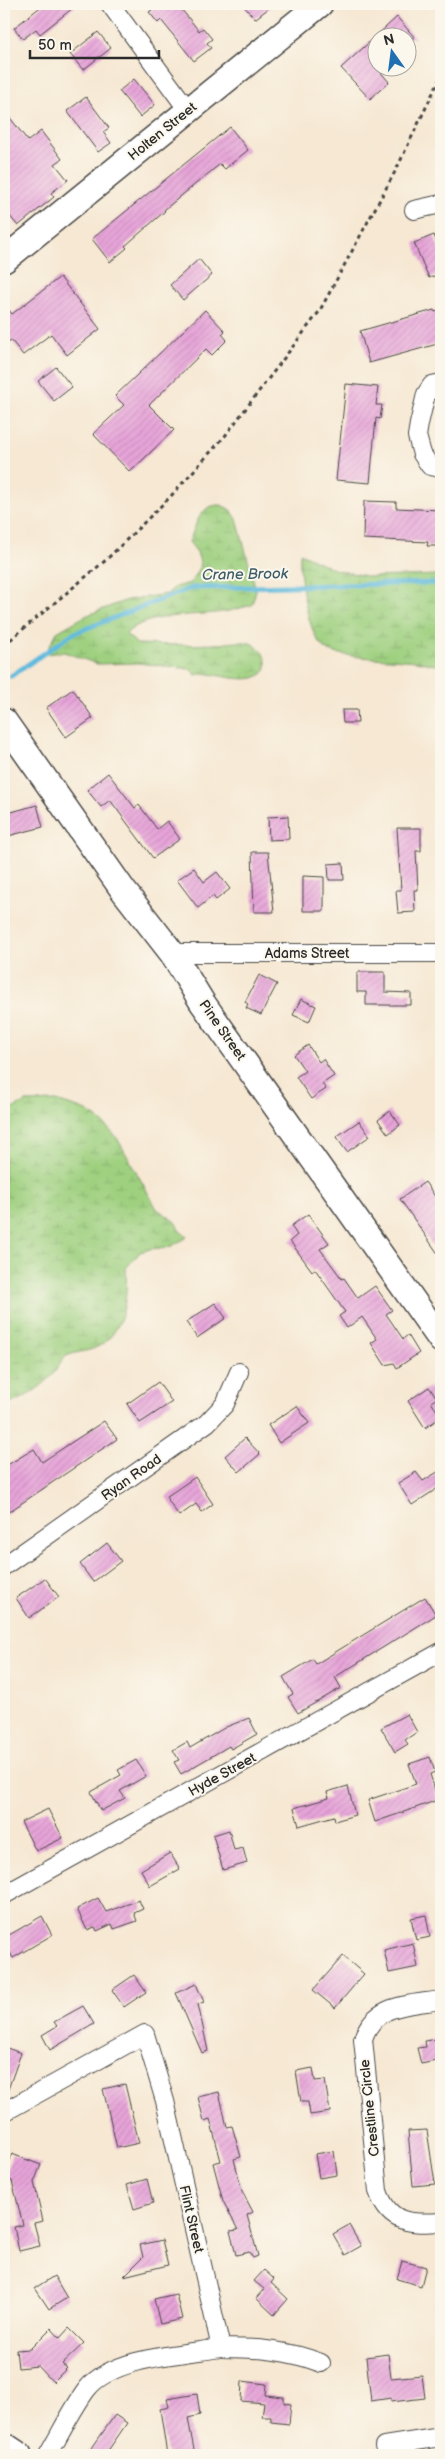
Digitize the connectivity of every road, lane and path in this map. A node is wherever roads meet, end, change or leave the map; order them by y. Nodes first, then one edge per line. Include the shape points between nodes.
1 (110, 4) edge
2 (320, 4) edge
3 (441, 76) edge
4 (188, 110) junction
5 (441, 204) edge
6 (414, 210) dead end
7 (4, 260) edge
8 (441, 382) edge
9 (441, 468) edge
10 (4, 645) edge
11 (4, 721) edge
12 (172, 953) junction
13 (441, 953) edge
14 (441, 1340) edge
15 (239, 1372) dead end
16 (4, 1566) edge
17 (441, 1652) edge
18 (4, 1895) edge
19 (441, 2000) edge
20 (4, 2112) edge
21 (441, 2222) edge
22 (221, 2348) junction
23 (321, 2363) dead end
24 (441, 2438) edge
25 (4, 2445) edge
26 (384, 2446) dead end
27 (19, 2455) edge
28 (48, 2455) edge

1 - 4 street
2 - 4 street, Holten Street
3 - 10 path via 319,312 225,436 170,497 106,560
4 - 7 street, Holten Street
5 - 6 street
8 - 9 street via 432,385 426,394 418,436 422,454 430,466
11 - 12 street, Pine Street via 122,889
12 - 13 street, Adams Street
12 - 14 street, Pine Street via 202,1002
15 - 16 street, Ryan Road via 225,1404 206,1423
17 - 18 street, Hyde Street
19 - 21 street, Crestline Circle via 383,2012 367,2028 363,2039 382,2204 394,2217 406,2221
20 - 22 street, Flint Street via 145,2034 165,2101
22 - 23 street via 280,2351 300,2354
22 - 28 street via 147,2360 104,2375 88,2388
24 - 26 street
25 - 27 street

